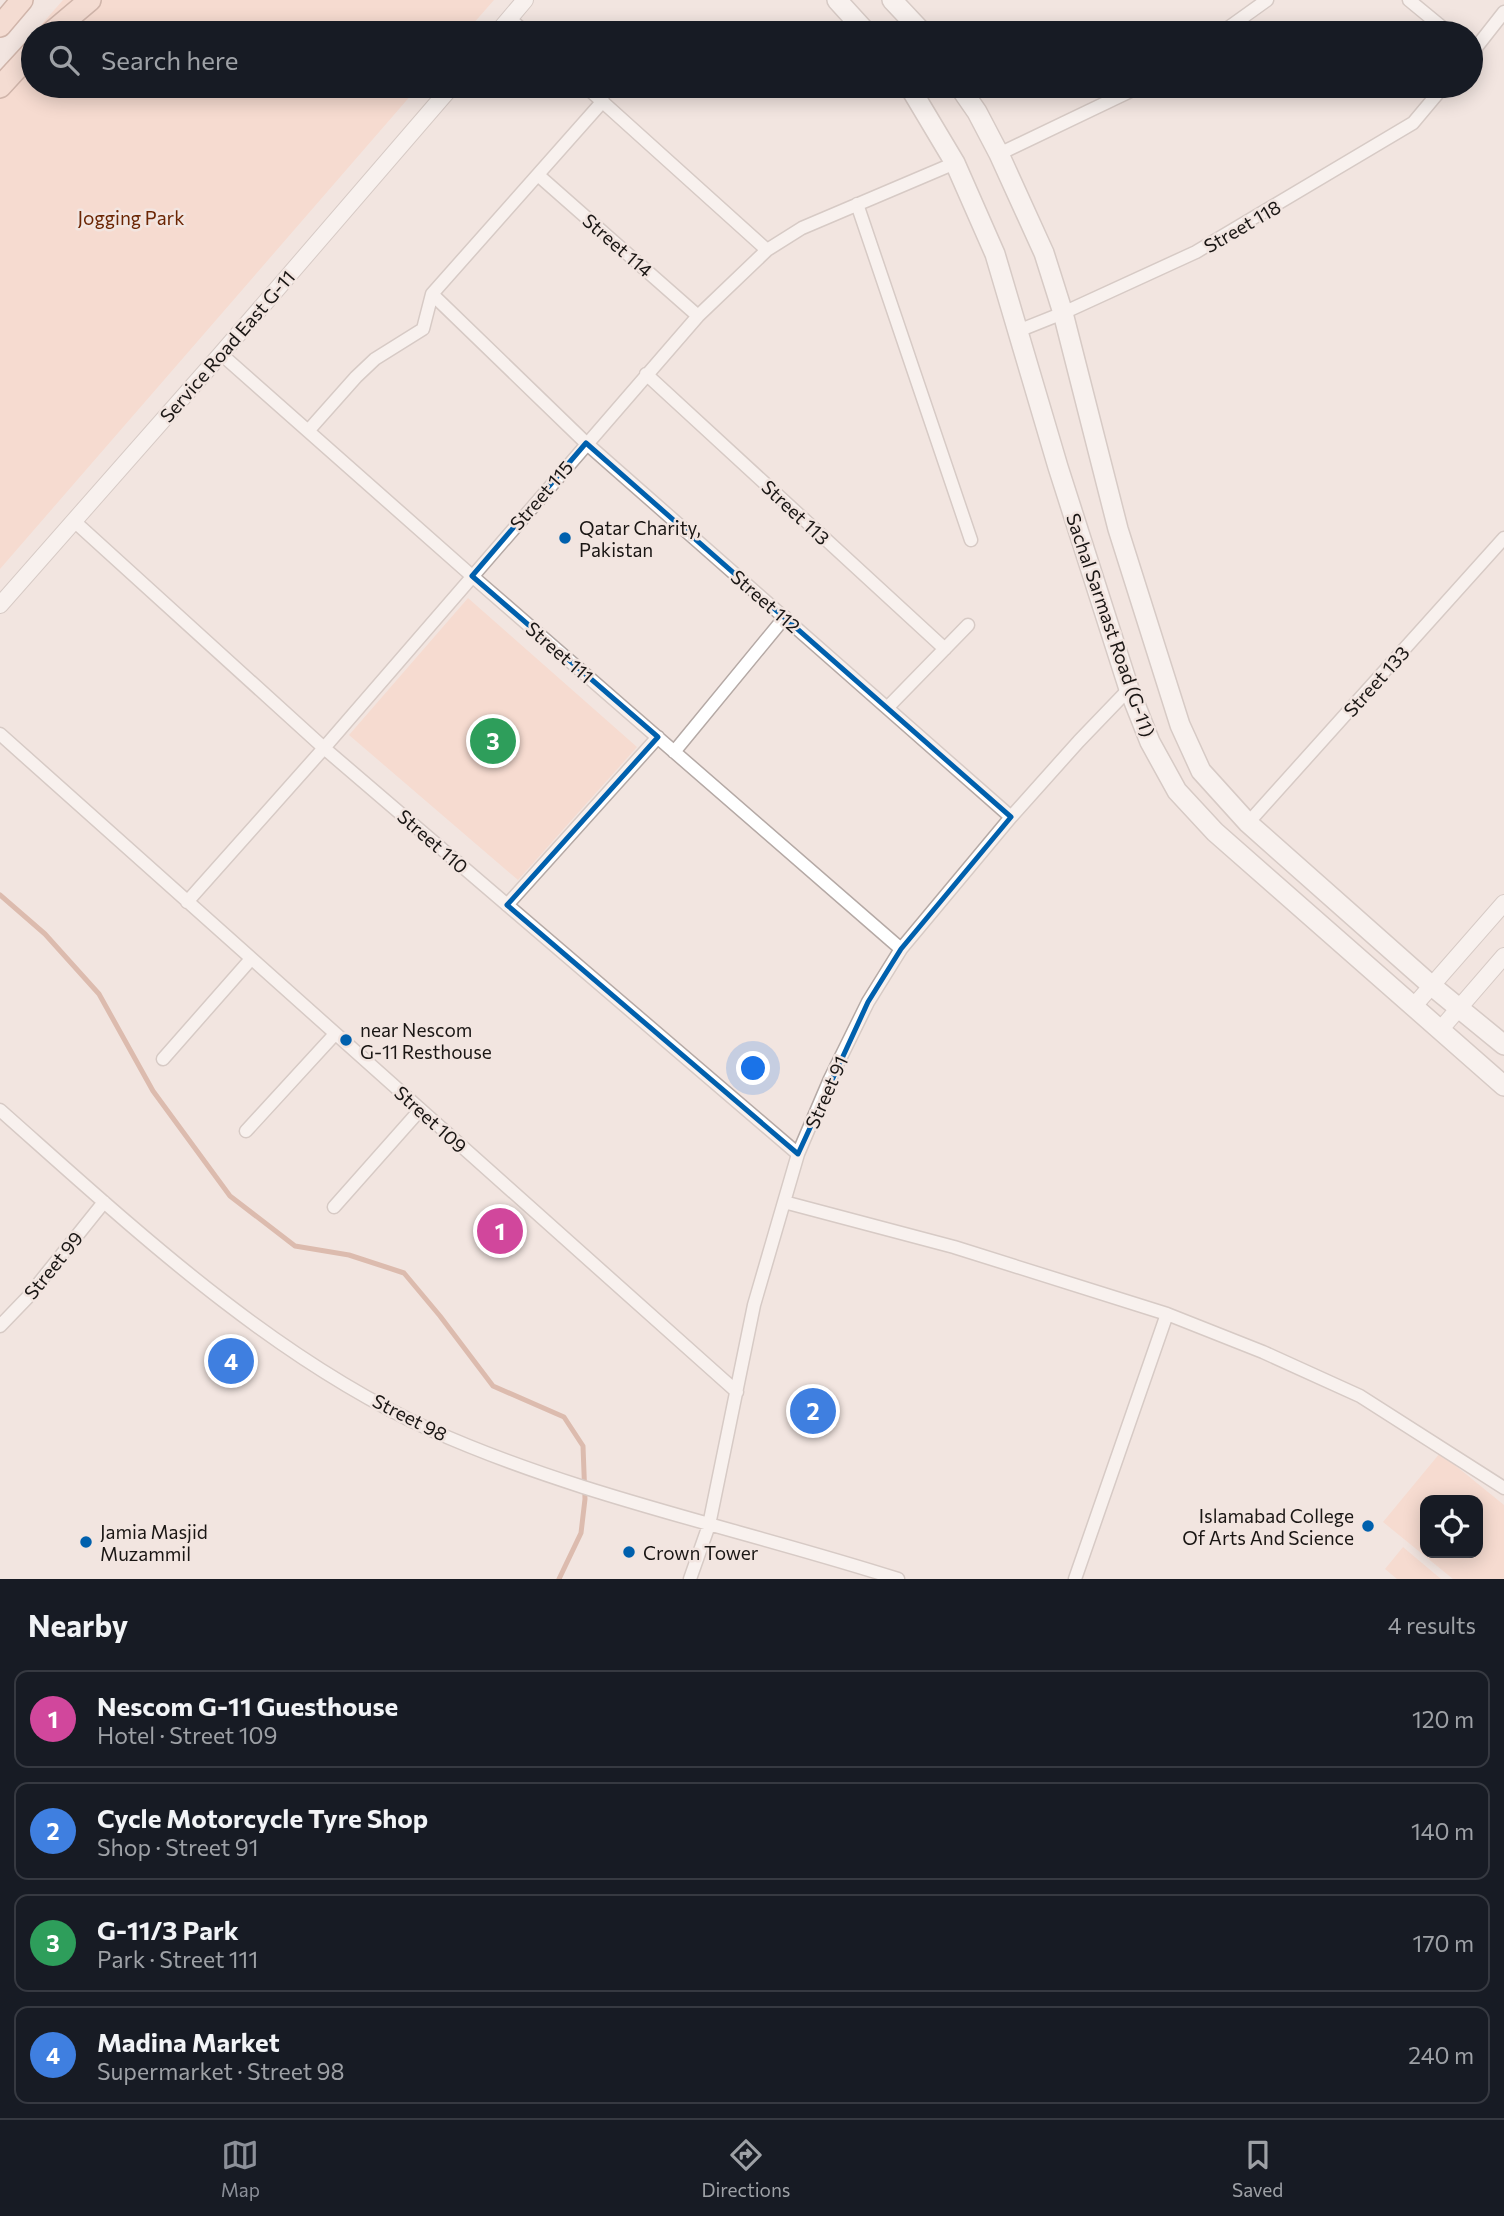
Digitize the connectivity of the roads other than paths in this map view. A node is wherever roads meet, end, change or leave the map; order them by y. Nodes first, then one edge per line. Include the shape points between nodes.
1 (22, 0) edge
2 (90, 0) edge
3 (525, 0) edge
4 (837, 0) edge
5 (892, 0) edge
6 (1267, 0) edge
7 (1409, 0) edge
8 (1504, 12) edge
9 (510, 19) joint
10 (65, 21) edge
11 (512, 21) edge
12 (856, 21) edge
13 (912, 21) edge
14 (1238, 21) edge
15 (1434, 21) edge
16 (0, 26) edge
17 (1483, 38) edge
18 (21, 64) edge
19 (0, 87) edge
20 (442, 98) edge
21 (599, 98) edge
22 (916, 98) edge
23 (967, 98) edge
24 (1116, 98) edge
25 (1434, 98) edge
26 (603, 101) junction
27 (999, 154) junction
28 (955, 163) junction
29 (538, 175) junction
30 (857, 204) junction
31 (767, 250) junction
32 (432, 294) junction
33 (1063, 313) junction
34 (698, 316) junction
35 (1018, 331) junction
36 (221, 354) junction
37 (646, 374) junction
38 (308, 431) junction
39 (586, 443) junction
40 (74, 521) junction
41 (1504, 538) edge
42 (971, 540) dead end
43 (472, 576) junction
44 (0, 605) edge
45 (785, 617) junction
46 (968, 625) dead end
47 (945, 649) junction
48 (1129, 689) junction
49 (887, 708) junction
50 (0, 734) edge
51 (658, 737) junction
52 (324, 748) junction
53 (674, 752) junction
54 (1011, 817) junction
55 (1248, 823) junction
56 (187, 902) junction
57 (1504, 903) edge
58 (508, 905) junction
59 (901, 949) junction
60 (1504, 956) edge
61 (251, 959) junction
62 (1432, 986) junction
63 (1413, 1007) junction
64 (1460, 1007) junction
65 (1440, 1030) junction
66 (335, 1034) junction
67 (1504, 1045) edge
68 (163, 1059) dead end
69 (1504, 1086) edge
70 (0, 1110) edge
71 (420, 1110) junction
72 (246, 1131) dead end
73 (798, 1154) junction
74 (104, 1202) junction
75 (784, 1202) junction
76 (334, 1207) dead end
77 (1167, 1314) junction
78 (0, 1326) edge
79 (737, 1392) junction
80 (1504, 1488) edge
81 (709, 1525) junction
82 (690, 1579) edge
83 (898, 1579) edge
84 (1075, 1579) edge

1 - 16 main road
2 - 10 main road
3 - 9 street
4 - 12 main road
5 - 13 main road
6 - 14 street
7 - 15 street
8 - 17 street
9 - 11 street
18 - 19 main road
20 - 36 street, Service Road East G-11
21 - 26 street
22 - 28 main road, Sachal Sarmast Road (G-11)
23 - 27 main road, Sachal Sarmast Road (G-11)
24 - 27 street
25 - 33 street, Street 118 via 1413,123 1278,205 1196,252
26 - 29 street
26 - 31 street
27 - 33 main road, Sachal Sarmast Road (G-11) via 1044,253
28 - 30 street, Street 115
28 - 35 main road, Sachal Sarmast Road (G-11) via 995,254
29 - 32 street
29 - 34 street, Street 114
30 - 31 street, Street 115 via 802,228
30 - 42 street
31 - 34 street, Street 115
32 - 38 street via 423,329 375,359
32 - 39 street, Street 112
33 - 35 street, Street 118
33 - 55 main road, Sachal Sarmast Road (G-11) via 1118,528 1180,725 1201,771
34 - 37 street, Street 115
35 - 48 main road, Sachal Sarmast Road (G-11)
36 - 38 street, Street 111
36 - 40 street, Service Road East G-11
37 - 39 street, Street 115
37 - 47 street, Street 113
38 - 43 street, Street 111
39 - 43 street, Street 115
39 - 45 street, Street 112
40 - 44 street, Service Road East G-11
40 - 52 street, Street 110
41 - 55 street, Street 133
43 - 51 street, Street 111
43 - 52 street, Street 115
45 - 49 street, Street 112
45 - 53 street
46 - 47 street
47 - 49 street
48 - 54 street, Street 91
48 - 63 main road, Sachal Sarmast Road (G-11) via 1150,742 1177,791 1214,832
49 - 54 street, Street 112
50 - 56 street, Street 109
51 - 53 street, Street 111
51 - 58 street
52 - 56 street, Street 115
52 - 58 street, Street 110
53 - 59 street, Street 111
54 - 59 street, Street 91
55 - 62 main road, Sachal Sarmast Road (G-11)
56 - 61 street, Street 109
57 - 62 street
58 - 73 street, Street 110
59 - 73 street, Street 91 via 868,1002
60 - 64 street
61 - 66 street, Street 109
61 - 68 street
62 - 63 street
62 - 64 main road, Sachal Sarmast Road (G-11)
63 - 65 main road, Sachal Sarmast Road (G-11)
64 - 65 street
64 - 67 main road, Sachal Sarmast Road (G-11)
65 - 69 main road, Sachal Sarmast Road (G-11)
66 - 71 street, Street 109
66 - 72 street
70 - 74 street, Street 98
71 - 76 street
71 - 79 street, Street 109
73 - 75 street, Street 91
74 - 78 street, Street 99
74 - 81 street, Street 98 via 225,1301 309,1362 428,1428 502,1460
75 - 77 street via 954,1247
75 - 79 street, Street 91 via 754,1305
77 - 80 street via 1360,1395
77 - 84 street
79 - 81 street, Street 91
81 - 82 street, Street 91
81 - 83 street, Street 98

